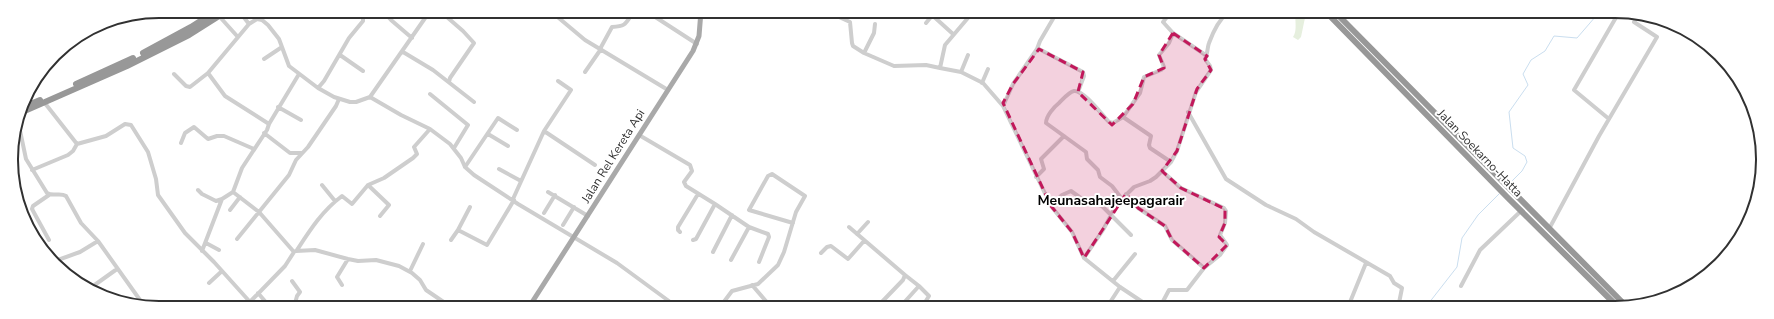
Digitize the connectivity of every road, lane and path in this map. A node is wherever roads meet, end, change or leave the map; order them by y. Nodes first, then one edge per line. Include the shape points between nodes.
1 (210, 18) edge
2 (212, 18) edge
3 (222, 18) edge
4 (244, 18) edge
5 (363, 18) edge
6 (389, 18) edge
7 (425, 18) edge
8 (448, 18) edge
9 (559, 18) edge
10 (629, 18) edge
11 (657, 18) edge
12 (700, 18) edge
13 (841, 18) edge
14 (930, 18) edge
15 (937, 18) edge
16 (968, 18) edge
17 (1054, 18) edge
18 (1166, 18) edge
19 (1223, 18) edge
20 (1333, 18) edge
21 (1340, 18) edge
22 (1616, 18) edge
23 (1636, 20) edge
24 (926, 23) dead end
25 (249, 24) junction
26 (875, 24) dead end
27 (1173, 33) junction
28 (953, 34) junction
29 (238, 36) junction
30 (412, 38) junction
31 (1356, 38) junction
32 (697, 44) junction
33 (282, 47) junction
34 (600, 49) junction
35 (1037, 49) junction
36 (403, 52) junction
37 (864, 53) junction
38 (340, 55) junction
39 (968, 55) dead end
40 (1207, 56) junction
41 (264, 59) dead end
42 (940, 68) junction
43 (988, 69) dead end
44 (362, 71) dead end
45 (585, 72) dead end
46 (961, 72) junction
47 (208, 73) junction
48 (174, 74) dead end
49 (299, 74) junction
50 (558, 81) dead end
51 (449, 82) junction
52 (982, 82) junction
53 (318, 88) junction
54 (668, 90) junction
55 (1078, 92) junction
56 (430, 94) dead end
57 (370, 97) junction
58 (339, 99) junction
59 (44, 102) junction
60 (474, 102) dead end
61 (29, 104) edge
62 (1003, 106) junction
63 (278, 107) junction
64 (27, 110) edge
65 (1188, 112) junction
66 (1123, 117) junction
67 (1609, 119) junction
68 (301, 120) dead end
69 (269, 124) junction
70 (430, 129) junction
71 (517, 130) dead end
72 (544, 131) junction
73 (264, 133) junction
74 (21, 134) edge
75 (488, 134) junction
76 (639, 135) junction
77 (1064, 136) junction
78 (181, 142) dead end
79 (77, 144) junction
80 (508, 146) dead end
81 (454, 148) junction
82 (254, 149) junction
83 (302, 153) junction
84 (1171, 162) junction
85 (595, 165) dead end
86 (465, 166) junction
87 (499, 169) dead end
88 (32, 170) junction
89 (1162, 171) junction
90 (1036, 177) junction
91 (521, 181) junction
92 (322, 185) dead end
93 (368, 185) junction
94 (198, 190) dead end
95 (233, 192) junction
96 (548, 192) dead end
97 (698, 194) junction
98 (1126, 194) junction
99 (49, 195) junction
100 (554, 196) junction
101 (240, 197) junction
102 (222, 199) junction
103 (1122, 199) junction
104 (513, 200) junction
105 (335, 201) junction
106 (715, 204) junction
107 (1051, 206) junction
108 (470, 207) dead end
109 (574, 207) junction
110 (230, 210) dead end
111 (1521, 211) junction
112 (259, 212) junction
113 (544, 213) dead end
114 (1112, 214) junction
115 (732, 215) junction
116 (380, 216) dead end
117 (588, 216) junction
118 (868, 222) dead end
119 (793, 223) junction
120 (563, 225) dead end
121 (748, 227) junction
122 (849, 227) dead end
123 (1549, 229) junction
124 (458, 230) junction
125 (680, 232) dead end
126 (857, 234) junction
127 (1132, 236) dead end
128 (574, 237) junction
129 (237, 239) dead end
130 (49, 240) dead end
131 (452, 240) dead end
132 (693, 240) dead end
133 (864, 240) junction
134 (98, 241) junction
135 (206, 242) junction
136 (423, 244) dead end
137 (219, 250) dead end
138 (202, 251) junction
139 (295, 251) junction
140 (713, 252) dead end
141 (821, 253) dead end
142 (1135, 254) dead end
143 (1084, 258) junction
144 (59, 260) edge
145 (348, 260) junction
146 (731, 260) dead end
147 (759, 262) dead end
148 (1366, 263) junction
149 (1204, 268) junction
150 (117, 269) junction
151 (222, 271) junction
152 (410, 272) junction
153 (905, 275) junction
154 (1112, 280) junction
155 (292, 281) dead end
156 (209, 283) dead end
157 (95, 285) edge
158 (342, 285) dead end
159 (752, 285) junction
160 (919, 286) junction
161 (1461, 286) dead end
162 (1120, 287) junction
163 (258, 293) junction
164 (140, 300) edge
165 (249, 301) edge
166 (251, 301) edge
167 (265, 301) edge
168 (296, 301) edge
169 (442, 301) edge
170 (533, 301) edge
171 (669, 301) edge
172 (725, 301) edge
173 (766, 301) edge
174 (883, 301) edge
175 (905, 301) edge
176 (925, 301) edge
177 (1112, 301) edge
178 (1141, 301) edge
179 (1164, 301) edge
180 (1351, 301) edge
181 (1399, 301) edge
182 (1612, 301) edge
183 (1621, 301) edge

1 - 61 highway via 138,56
2 - 59 highway via 189,35
3 - 29 street
4 - 25 street
5 - 38 street
6 - 30 street
7 - 30 street
8 - 51 street via 474,43
9 - 34 street
10 - 34 street via 621,28 612,27
11 - 32 street
12 - 32 main road, Jalan Rel Kereta Api
13 - 37 street via 850,22 852,43
14 - 24 street
15 - 28 street
16 - 28 street
17 - 35 street
18 - 27 street via 1163,22
19 - 40 street via 1209,43
20 - 31 highway, Jalan Soekarno-Hatta
21 - 31 highway, Jalan Soekarno-Hatta
22 - 67 street via 1574,90
23 - 67 street via 1634,22 1657,37
25 - 29 street
25 - 33 street via 257,19 264,22 277,36
26 - 37 street
27 - 40 street
27 - 66 street via 1159,55 1163,68 1144,77 1140,93
28 - 42 street via 945,45
29 - 47 street
30 - 36 street
31 - 111 highway, Jalan Soekarno-Hatta
31 - 123 highway, Jalan Soekarno-Hatta
32 - 54 main road, Jalan Rel Kereta Api
33 - 41 street
33 - 49 street via 287,64
34 - 45 street
34 - 54 street
35 - 55 street via 1083,72
35 - 62 street via 1013,84
36 - 51 street
36 - 57 street
37 - 42 street via 894,66 926,65
38 - 44 street
38 - 53 street
39 - 46 street
40 - 65 street via 1205,59 1211,70 1197,89
42 - 46 street
43 - 52 street
46 - 52 street
47 - 48 street via 190,87
47 - 69 street via 225,96
49 - 53 street
49 - 63 street
50 - 72 street via 571,90
51 - 60 street
52 - 62 street
53 - 58 street
54 - 76 main road, Jalan Rel Kereta Api
55 - 66 street via 1109,122 1113,123
55 - 77 street via 1072,92 1056,106 1046,120 1047,124
56 - 81 street via 468,125
57 - 58 street via 353,102
57 - 70 street
58 - 83 street
59 - 64 highway
59 - 79 street
62 - 90 street
63 - 68 street
63 - 69 street
65 - 84 street
65 - 148 street via 1226,179
66 - 84 street via 1151,136 1150,148
67 - 123 street
69 - 73 street
70 - 81 street
70 - 93 street via 414,147 416,155 384,178
71 - 75 street via 498,118
72 - 85 street
72 - 91 street
73 - 82 street
73 - 83 street via 290,152
74 - 88 street via 26,159
75 - 80 street
75 - 86 street
76 - 97 street via 690,165 692,171 684,184
76 - 117 main road, Jalan Rel Kereta Api
77 - 90 street via 1041,159 1044,169
77 - 103 street via 1086,152 1087,159 1098,170 1100,177 1112,186
78 - 82 street via 185,133 194,126 208,139 224,136
79 - 88 street via 68,154
79 - 138 street via 106,136 125,124 131,126 148,152 157,194 185,233
81 - 86 street
82 - 95 street via 242,168
83 - 112 street via 289,175
84 - 89 street
86 - 104 street via 474,175
87 - 91 street
88 - 99 street
89 - 98 street
89 - 149 street via 1181,188 1226,211 1220,235 1227,245 1220,255
90 - 107 street
91 - 104 street
92 - 105 street
93 - 105 street via 352,204 342,196
93 - 116 street via 389,204
94 - 102 street via 214,201
95 - 101 street
95 - 102 street
96 - 100 street
97 - 106 street
97 - 125 street via 678,227
98 - 103 street
98 - 149 street via 1138,208 1165,226 1172,240
99 - 130 street via 32,209
99 - 134 street via 66,196 81,223
100 - 109 street
100 - 113 street
101 - 110 street
101 - 112 street
102 - 135 street
103 - 114 street
104 - 124 street via 487,244
104 - 128 street
105 - 139 street via 318,218
106 - 115 street
106 - 132 street via 696,239
107 - 114 street via 1070,191 1085,201 1100,205
107 - 143 street via 1072,232
108 - 124 street
109 - 117 street
109 - 120 street
111 - 161 street via 1480,250
111 - 182 highway, Jalan Soekarno-Hatta
112 - 129 street
112 - 139 street
114 - 127 street
114 - 143 street
115 - 121 street
115 - 140 street
117 - 128 main road, Jalan Rel Kereta Api
118 - 126 street
119 - 119 street via 749,210 768,176 772,174 805,196 797,208
119 - 159 street via 778,265 762,280
121 - 146 street
121 - 147 street via 769,235
122 - 126 street
123 - 183 highway, Jalan Soekarno-Hatta
124 - 131 street
126 - 133 street
128 - 170 main road, Jalan Rel Kereta Api
128 - 171 street via 632,273
133 - 141 street via 848,259 831,246
133 - 153 street
134 - 144 street via 80,252
134 - 150 street
135 - 137 street
135 - 138 street
136 - 152 street
138 - 151 street
139 - 145 street via 315,250
139 - 163 street via 285,266
142 - 154 street
143 - 154 street
145 - 152 street via 384,261
145 - 158 street via 337,276
148 - 180 street
148 - 181 street via 1388,275 1402,288
149 - 179 street via 1187,290 1170,290
150 - 157 street
150 - 164 street
151 - 156 street
151 - 165 street
152 - 169 street via 420,280 426,290
153 - 160 street
153 - 174 street
154 - 162 street
155 - 168 street via 300,292
159 - 172 street via 732,292
159 - 173 street
160 - 175 street
160 - 176 street via 928,296
162 - 177 street
162 - 178 street
163 - 166 street
163 - 167 street

